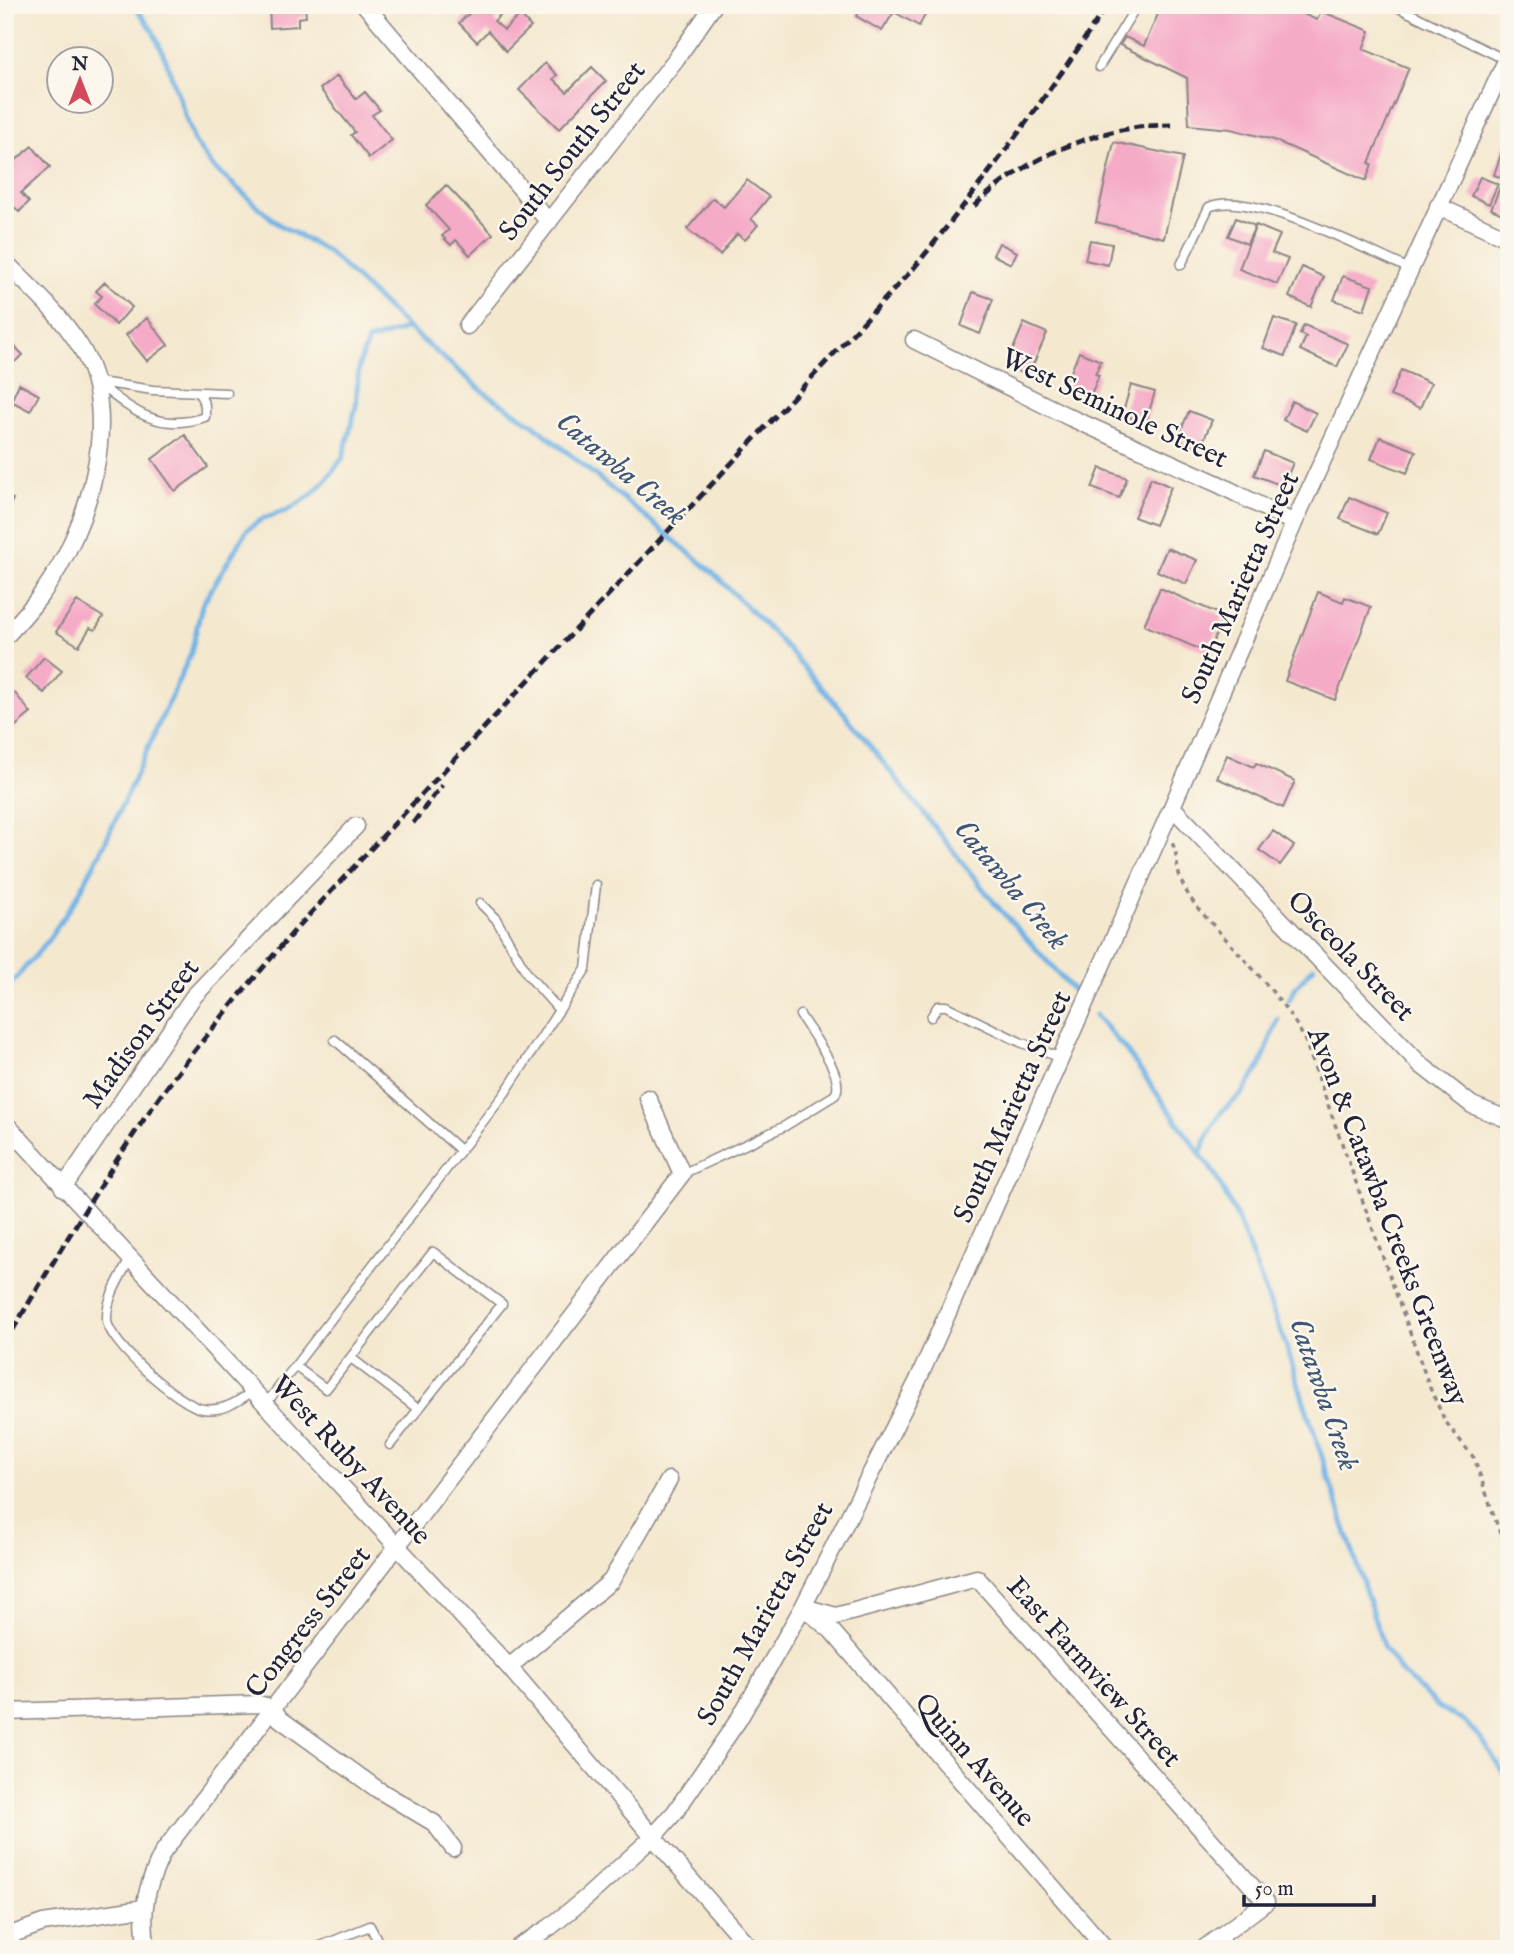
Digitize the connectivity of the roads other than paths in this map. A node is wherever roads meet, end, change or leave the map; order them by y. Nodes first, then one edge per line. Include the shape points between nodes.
1 (365, 5) edge
2 (714, 5) edge
3 (1137, 5) edge
4 (1393, 5) edge
5 (1507, 57) edge
6 (1099, 67) dead end
7 (1438, 206) junction
8 (549, 222) junction
9 (1509, 239) edge
10 (5, 262) edge
11 (1181, 265) dead end
12 (1410, 269) junction
13 (467, 326) dead end
14 (914, 340) dead end
15 (96, 382) junction
16 (199, 393) junction
17 (227, 393) dead end
18 (1294, 523) junction
19 (5, 637) edge
20 (1172, 807) junction
21 (356, 826) dead end
22 (596, 885) dead end
23 (480, 903) dead end
24 (559, 1010) junction
25 (800, 1015) dead end
26 (931, 1017) dead end
27 (335, 1040) dead end
28 (1061, 1058) junction
29 (648, 1098) dead end
30 (1509, 1121) edge
31 (5, 1124) edge
32 (460, 1150) junction
33 (682, 1174) junction
34 (63, 1188) junction
35 (130, 1259) junction
36 (351, 1358) junction
37 (295, 1366) junction
38 (253, 1391) junction
39 (265, 1405) junction
40 (418, 1409) junction
41 (390, 1445) dead end
42 (669, 1480) dead end
43 (397, 1547) junction
44 (803, 1608) junction
45 (509, 1667) junction
46 (273, 1709) junction
47 (5, 1712) edge
48 (653, 1837) junction
49 (453, 1848) dead end
50 (144, 1908) junction
51 (5, 1937) edge
52 (380, 1948) edge
53 (147, 1949) edge
54 (318, 1949) edge
55 (515, 1949) edge
56 (751, 1949) edge
57 (1106, 1949) edge
58 (1203, 1949) edge

1 - 8 street
2 - 8 street, South South Street
3 - 6 lane
4 - 5 lane
5 - 7 street, South Marietta Street
7 - 9 street
7 - 12 street, South Marietta Street
8 - 13 street, South South Street
10 - 15 street via 68,329
11 - 12 lane via 1209,206 1237,202 1272,209
12 - 18 street, South Marietta Street
14 - 18 street, West Seminole Street
15 - 16 lane
15 - 16 lane via 147,418 173,424 205,418
15 - 19 street via 101,426 96,470 82,516 44,591
16 - 17 lane
18 - 20 street, South Marietta Street
20 - 28 street, South Marietta Street
20 - 30 street, Osceola Street via 1421,1065 1472,1105
21 - 34 street, Madison Street via 193,997
22 - 24 lane via 586,969
23 - 24 lane via 496,919 528,975
24 - 32 lane via 505,1093
25 - 33 lane via 837,1077 835,1095 785,1126
26 - 28 lane via 938,1006 946,1006
27 - 32 lane
28 - 44 street, South Marietta Street via 918,1380
29 - 33 street
31 - 34 street, West Ruby Avenue
32 - 37 lane
33 - 43 street, Congress Street
34 - 35 street, West Ruby Avenue
35 - 38 street, West Ruby Avenue
35 - 38 lane via 115,1287 107,1321 128,1355 199,1409 225,1408
36 - 37 lane via 326,1389
36 - 40 lane
36 - 40 lane via 433,1252 502,1304
37 - 39 lane
38 - 39 street, West Ruby Avenue
39 - 43 street, West Ruby Avenue
40 - 41 lane
42 - 45 street via 611,1581
43 - 45 street, West Ruby Avenue
43 - 46 street, Congress Street
44 - 48 street, South Marietta Street via 739,1719 676,1812
44 - 57 street, Quinn Avenue via 831,1630
44 - 58 street, East Farmview Street via 836,1616 977,1578 1266,1902
45 - 48 street, West Ruby Avenue
46 - 47 street via 259,1704
46 - 49 street via 280,1719 377,1789 435,1823
46 - 50 street, Congress Street via 163,1852
48 - 55 street, South Marietta Street via 551,1927
48 - 56 street, West Ruby Avenue
50 - 51 street via 43,1923
50 - 53 street, Congress Street
52 - 54 lane via 370,1926

